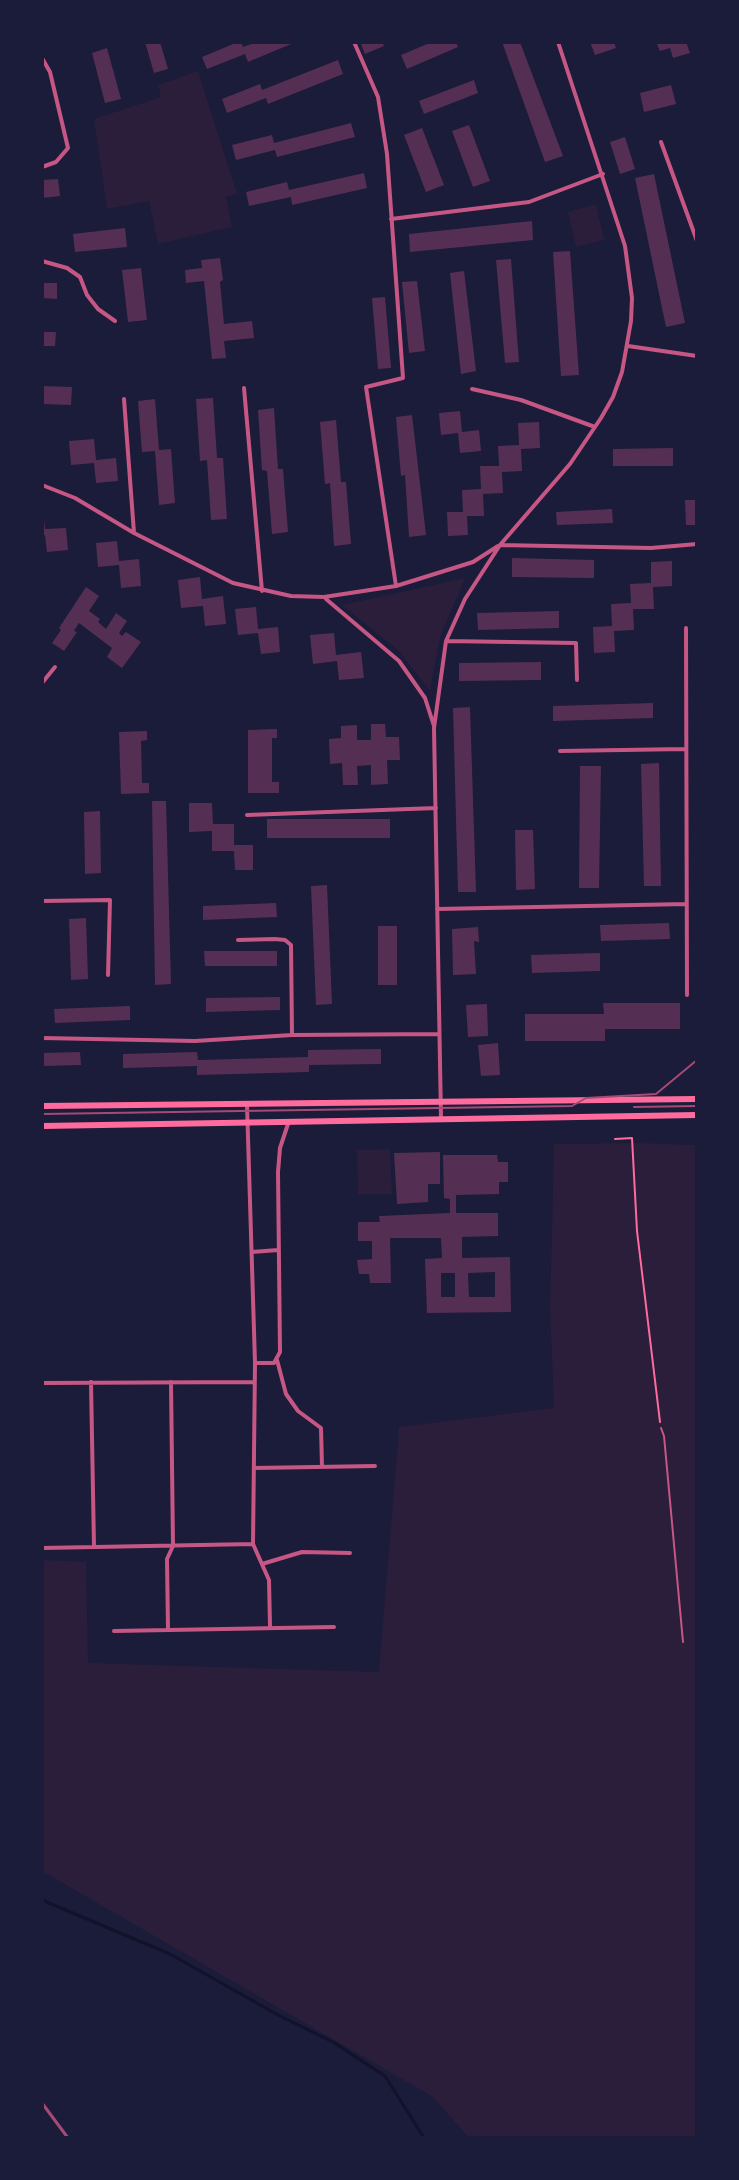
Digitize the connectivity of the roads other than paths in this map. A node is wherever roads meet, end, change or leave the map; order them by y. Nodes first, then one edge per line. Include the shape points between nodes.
1 (354, 42) edge
2 (558, 42) edge
3 (42, 58) edge
4 (661, 142) dead end
5 (42, 167) edge
6 (603, 174) junction
7 (391, 219) junction
8 (697, 241) edge
9 (42, 261) edge
10 (115, 321) dead end
11 (628, 346) junction
12 (697, 356) edge
13 (244, 388) dead end
14 (472, 389) dead end
15 (124, 399) dead end
16 (595, 427) junction
17 (42, 485) edge
18 (134, 533) junction
19 (697, 544) edge
20 (500, 545) junction
21 (396, 586) junction
22 (262, 591) junction
23 (324, 597) junction
24 (686, 628) dead end
25 (446, 641) junction
26 (55, 667) dead end
27 (577, 680) dead end
28 (42, 683) edge
29 (434, 728) junction
30 (685, 749) junction
31 (560, 751) dead end
32 (436, 808) junction
33 (247, 815) dead end
34 (42, 901) edge
35 (686, 904) junction
36 (437, 909) junction
37 (238, 940) dead end
38 (108, 975) dead end
39 (687, 995) dead end
40 (439, 1034) junction
41 (292, 1035) junction
42 (42, 1038) edge
43 (697, 1099) edge
44 (440, 1102) junction
45 (247, 1105) junction
46 (42, 1106) edge
47 (697, 1115) edge
48 (441, 1118) junction
49 (246, 1124) junction
50 (288, 1124) junction
51 (42, 1126) edge
52 (278, 1250) junction
53 (252, 1252) junction
54 (277, 1360) junction
55 (255, 1363) junction
56 (91, 1382) junction
57 (171, 1382) junction
58 (254, 1382) junction
59 (42, 1383) edge
60 (661, 1428) road end
61 (375, 1466) dead end
62 (322, 1467) junction
63 (254, 1468) junction
64 (253, 1544) junction
65 (173, 1546) junction
66 (94, 1547) junction
67 (42, 1548) edge
68 (350, 1553) dead end
69 (262, 1564) junction
70 (270, 1626) junction
71 (334, 1627) dead end
72 (168, 1630) junction
73 (114, 1631) dead end
74 (683, 1642) dead end

1 - 7 street via 378,97
2 - 6 street
3 - 5 street via 68,148 56,162
4 - 8 street
6 - 7 street via 529,202
6 - 11 street via 630,270
7 - 21 street via 403,378 366,387
9 - 10 street via 80,277 98,309
11 - 12 street
11 - 16 street via 613,397
13 - 22 street
14 - 16 street
15 - 18 street
16 - 20 street via 552,487
17 - 18 street
18 - 22 street via 233,583
19 - 20 street
20 - 21 street via 473,562
20 - 25 street via 465,599
21 - 23 street
22 - 23 street
23 - 29 street via 410,673
24 - 30 street
25 - 27 street via 576,643
25 - 29 street
26 - 28 street
29 - 32 street
30 - 31 street
30 - 35 street
32 - 33 street
32 - 36 street
34 - 38 street via 110,900
35 - 36 street
35 - 39 street
36 - 40 street
37 - 41 street via 275,939 291,945
40 - 41 street
40 - 44 street
41 - 42 street via 195,1041
43 - 44 main road
44 - 45 main road
44 - 48 street
45 - 46 main road
45 - 49 street
47 - 48 main road
48 - 50 main road
49 - 50 main road
49 - 51 main road
49 - 53 street
50 - 52 street via 278,1172
52 - 53 street
52 - 54 street
53 - 55 street
54 - 55 street
54 - 62 street via 286,1394 321,1428
55 - 58 street
56 - 57 street
56 - 59 street
56 - 66 street
57 - 58 street
57 - 65 street
58 - 63 street
60 - 74 lane
61 - 62 street
62 - 63 street
63 - 64 street
64 - 65 street
64 - 69 street
65 - 66 street
65 - 72 street via 167,1559
66 - 67 street
68 - 69 street via 302,1552
69 - 70 street via 269,1580
70 - 71 street
70 - 72 street
72 - 73 street

